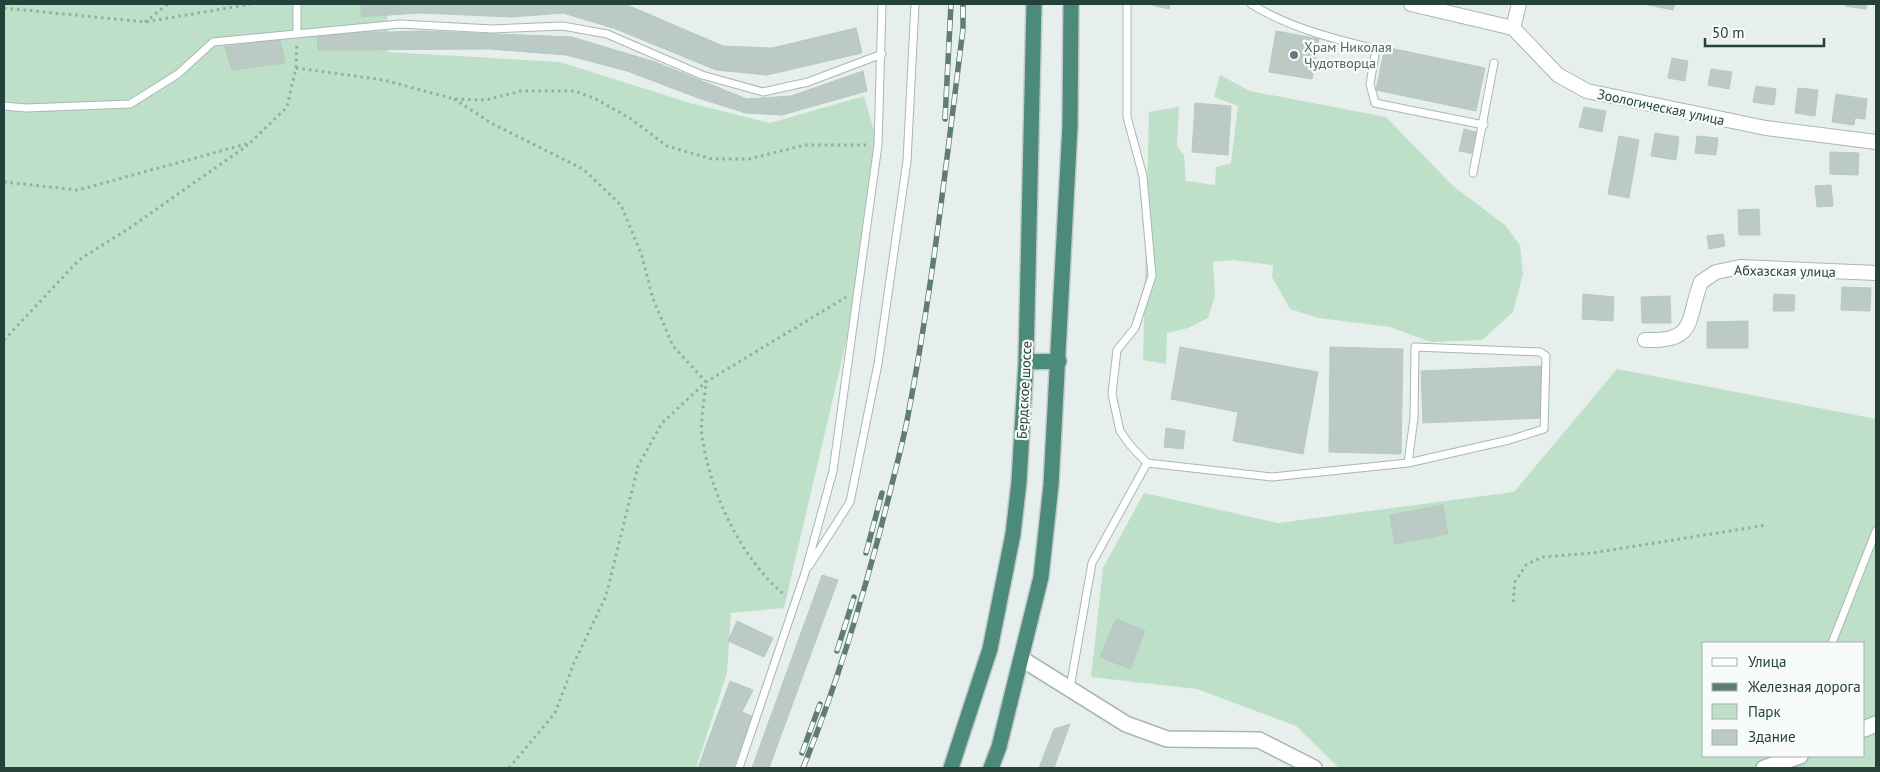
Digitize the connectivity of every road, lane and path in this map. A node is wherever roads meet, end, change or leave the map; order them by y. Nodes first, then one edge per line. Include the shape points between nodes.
1 (168, 4) edge
2 (251, 4) edge
3 (297, 4) edge
4 (882, 4) edge
5 (915, 4) edge
6 (1034, 4) edge
7 (1071, 4) edge
8 (1127, 4) edge
9 (1251, 4) edge
10 (1411, 4) edge
11 (1519, 4) edge
12 (4, 8) edge
13 (145, 22) junction
14 (1513, 28) junction
15 (297, 33) junction
16 (882, 54) junction
17 (1494, 64) dead end
18 (296, 68) junction
19 (454, 99) junction
20 (4, 106) edge
21 (1484, 125) junction
22 (1876, 142) edge
23 (250, 143) junction
24 (878, 145) junction
25 (1473, 173) dead end
26 (4, 182) edge
27 (1876, 272) edge
28 (859, 289) junction
29 (4, 340) edge
30 (1645, 340) dead end
31 (1059, 361) junction
32 (1026, 362) junction
33 (706, 382) junction
34 (1148, 463) junction
35 (1408, 463) junction
36 (1767, 524) dead end
37 (1876, 532) edge
38 (805, 573) junction
39 (1513, 602) dead end
40 (795, 603) junction
41 (1832, 642) edge
42 (1022, 659) junction
43 (1070, 688) junction
44 (1786, 758) edge
45 (509, 768) edge
46 (739, 768) edge
47 (951, 768) edge
48 (991, 768) edge
49 (1314, 768) edge
50 (1764, 768) edge

1 - 13 path
2 - 13 path
3 - 15 lane
4 - 16 lane
5 - 38 lane via 907,161 876,373 850,502
6 - 32 highway, Бердское шоссе
7 - 31 highway via 1070,126
8 - 34 lane via 1127,117 1143,176 1152,276 1135,328 1117,350 1112,394 1120,431
9 - 21 lane via 1268,14 1335,39 1376,49 1370,84 1375,103
10 - 14 street
11 - 14 street
12 - 13 path
14 - 22 street, Зоологическая улица via 1558,75 1587,91 1766,128
15 - 16 lane via 400,24 492,29 563,26 608,34 702,75 762,92 808,82
15 - 18 path
15 - 20 lane via 213,42 178,74 130,104
16 - 24 lane
17 - 21 lane
18 - 19 path via 384,80
18 - 23 path via 287,107
19 - 24 path via 486,100 521,91 575,91 631,119 667,146 712,159 749,159 805,145
19 - 33 path via 493,124 583,169 621,205 642,256 653,299 673,346
21 - 25 lane
23 - 26 path via 78,190
23 - 29 path via 79,260
24 - 28 lane
27 - 30 street, Абхазская улица via 1740,267 1716,272 1701,282 1688,325 1677,338
28 - 33 path
28 - 38 lane via 833,471
31 - 32 highway
31 - 42 highway via 1041,577
32 - 47 highway, Бердское шоссе via 1020,482 1013,534 990,649
33 - 40 path via 702,434 711,479 760,573
33 - 45 path via 662,423 638,466 606,596 574,663 555,713
34 - 35 lane via 1272,477
34 - 43 lane via 1092,563
35 - 35 lane via 1414,418 1415,347 1540,352 1546,356 1544,428 1509,440
36 - 39 path via 1592,553 1542,557 1526,565 1515,582
37 - 41 lane
38 - 40 lane
40 - 46 lane
42 - 43 street
42 - 48 highway
43 - 49 street via 1126,724 1167,739 1259,740
44 - 50 street

